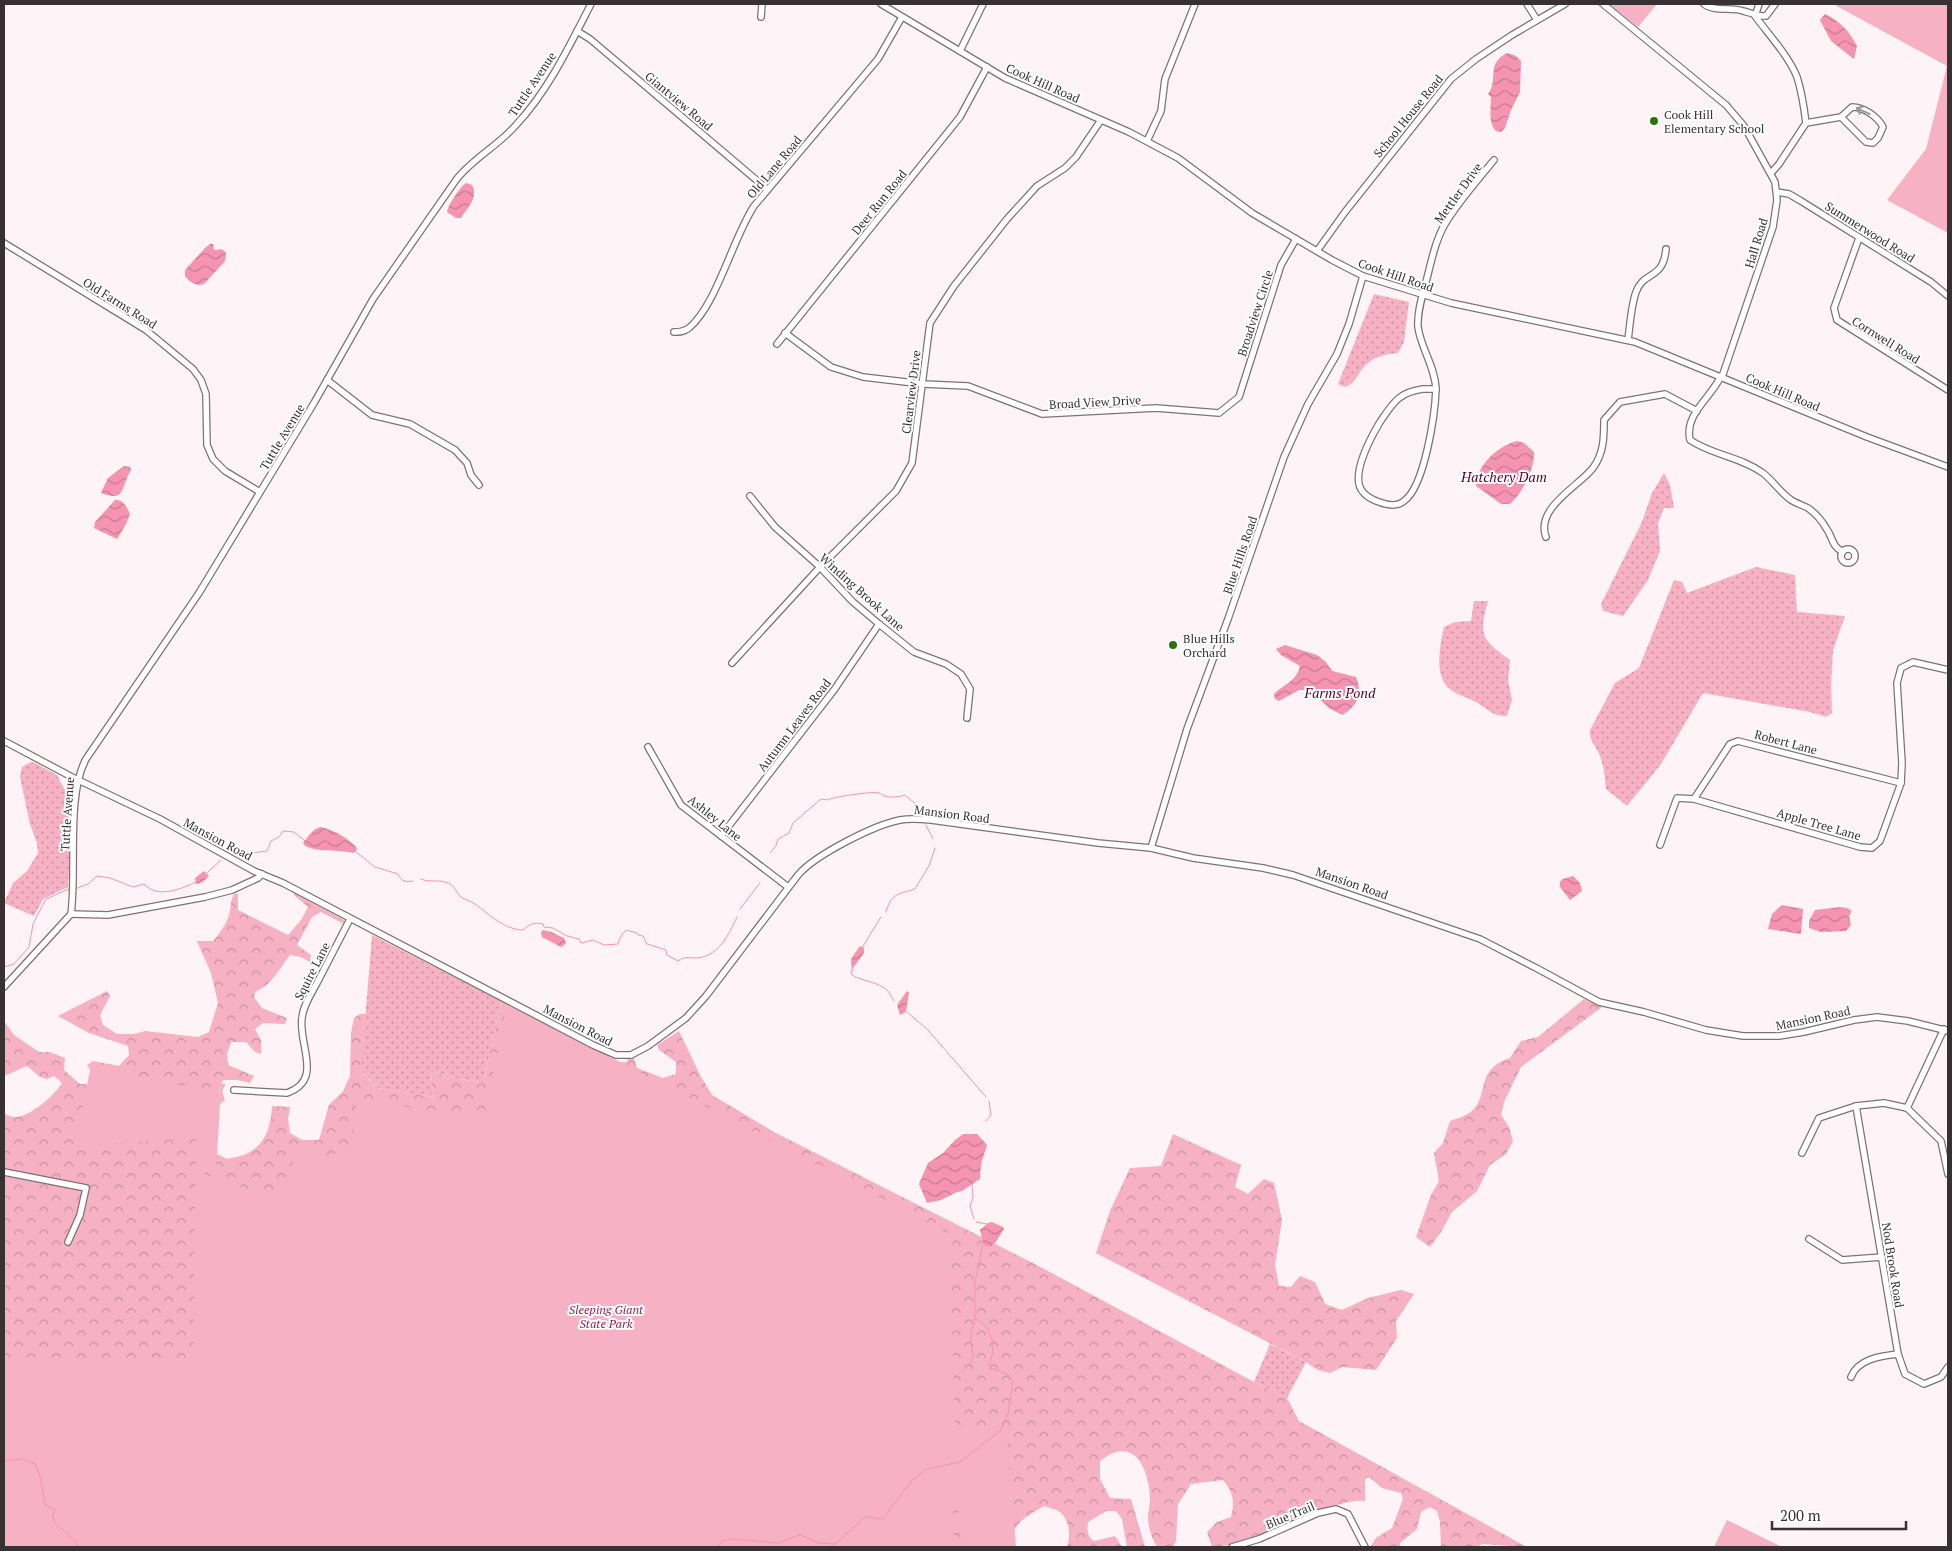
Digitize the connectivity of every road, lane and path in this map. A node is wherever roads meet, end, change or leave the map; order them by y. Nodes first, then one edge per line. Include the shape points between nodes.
1 (591, 4) edge
2 (762, 4) edge
3 (881, 4) edge
4 (983, 4) edge
5 (1195, 4) edge
6 (1527, 4) edge
7 (1565, 4) edge
8 (1603, 4) edge
9 (1704, 4) edge
10 (1759, 4) edge
11 (1775, 4) edge
12 (1755, 16) junction
13 (761, 17) dead end
14 (902, 17) junction
15 (1537, 20) junction
16 (576, 31) junction
17 (960, 51) junction
18 (986, 67) junction
19 (1841, 117) junction
20 (1102, 120) junction
21 (1806, 123) junction
22 (1147, 141) junction
23 (1494, 160) dead end
24 (1771, 173) junction
25 (767, 189) junction
26 (1777, 192) junction
27 (1859, 238) junction
28 (1296, 239) junction
29 (4, 243) edge
30 (1666, 248) dead end
31 (1316, 251) junction
32 (1364, 276) junction
33 (1422, 296) junction
34 (1948, 296) edge
35 (674, 332) dead end
36 (786, 333) junction
37 (1628, 340) junction
38 (777, 344) dead end
39 (1721, 377) junction
40 (327, 380) junction
41 (923, 384) junction
42 (1436, 389) junction
43 (1948, 390) edge
44 (1239, 396) joint
45 (1697, 411) junction
46 (1948, 467) edge
47 (479, 485) dead end
48 (260, 492) junction
49 (750, 496) dead end
50 (1546, 537) dead end
51 (1843, 552) dead end
52 (820, 568) junction
53 (879, 624) junction
54 (732, 663) dead end
55 (1948, 670) edge
56 (967, 718) dead end
57 (4, 740) edge
58 (648, 747) dead end
59 (78, 780) junction
60 (1901, 783) junction
61 (1694, 799) junction
62 (720, 836) junction
63 (1660, 845) dead end
64 (1151, 848) junction
65 (262, 874) junction
66 (788, 887) junction
67 (71, 914) junction
68 (350, 919) junction
69 (4, 987) edge
70 (1946, 1030) edge
71 (234, 1090) dead end
72 (1856, 1106) junction
73 (1907, 1108) junction
74 (1802, 1153) dead end
75 (4, 1172) edge
76 (1948, 1174) edge
77 (1809, 1239) dead end
78 (68, 1242) dead end
79 (1882, 1257) junction
80 (1898, 1354) junction
81 (1948, 1366) edge
82 (1851, 1377) dead end
83 (1232, 1547) edge
84 (1365, 1547) edge

1 - 16 street, Tuttle Avenue
2 - 13 street
3 - 14 street, Cook Hill Road
4 - 17 street
5 - 22 street via 1165,78 1161,111
6 - 15 street
7 - 15 street, School House Road
8 - 24 street, Hall Road via 1726,105 1744,126
9 - 12 street via 1709,8 1742,10
10 - 12 street
11 - 12 street via 1766,16
12 - 21 street via 1796,77
14 - 17 street, Cook Hill Road
14 - 25 street, Old Lane Road via 878,59
15 - 31 street, School House Road via 1476,59 1447,83
16 - 25 street, Giantview Road via 597,45
16 - 40 street, Tuttle Avenue via 545,86 521,120 466,168 442,198 373,299
17 - 18 street, Cook Hill Road
18 - 20 street, Cook Hill Road
18 - 36 street, Deer Run Road via 949,131
19 -> 19 street via 1866,142 1873,143 1883,127 1879,119 1858,107 1852,107
19 - 21 street
20 - 22 street, Cook Hill Road
20 - 41 street, Clearview Drive via 1076,157 1037,186 954,286 930,323
21 - 24 street
22 - 28 street, Cook Hill Road via 1185,162 1241,206
23 - 33 street, Mettler Drive via 1444,226
24 - 26 street, Hall Road
25 - 35 street, Old Lane Road via 741,226 701,314 684,331
26 - 27 street, Summerwood Road via 1789,194
26 - 39 street, Hall Road via 1773,227
27 - 34 street, Summerwood Road via 1932,282
27 - 43 street, Cornwell Road via 1834,308 1837,320
28 - 31 street, Cook Hill Road
28 - 44 street, Broadview Circle via 1281,265
29 - 48 street, Old Farms Road via 146,330 193,369 206,394 207,445 213,459 225,471
30 - 37 street via 1661,269 1641,283 1636,293
31 - 32 street, Cook Hill Road
32 - 33 street, Cook Hill Road
32 - 64 street, Blue Hills Road via 1337,354 1308,404 1284,457 1225,628 1186,728
33 - 37 street, Cook Hill Road
33 - 42 street, Mettler Drive via 1418,327 1434,370
36 - 38 street, Deer Run Road
36 - 41 street, Broad View Drive via 831,367 862,377
37 - 39 street, Cook Hill Road
39 - 45 street, Hall Road
39 - 46 street, Cook Hill Road
40 - 47 street via 372,415 410,424 455,450 467,463
40 - 48 street, Tuttle Avenue
41 - 44 street, Broad View Drive via 968,386 1042,414 1156,408 1219,413
41 - 52 street, Clearview Drive via 912,463 896,491
42 - 42 street, Mettler Drive via 1423,469 1411,494 1396,505 1370,498 1358,483 1365,451 1376,429 1404,394
45 - 50 street via 1665,394 1620,402 1604,420 1604,444 1593,467 1562,494 1549,512 1544,530
45 - 51 street, Hall Road via 1690,421 1690,440 1761,472 1792,501 1816,515 1828,529 1832,543
48 - 59 street, Tuttle Avenue via 184,617 86,759
49 - 52 street, Winding Brook Lane via 775,527
52 - 53 street, Winding Brook Lane
52 - 54 street, Clearview Drive
53 - 56 street, Winding Brook Lane via 914,652 946,664 961,674 970,689
53 - 62 street, Autumn Leaves Road via 834,690
55 - 60 street, Apple Tree Lane via 1913,662 1901,668 1897,683
57 - 59 street, Mansion Road
58 - 62 street, Ashley Lane via 681,806
59 - 65 street, Mansion Road
59 - 67 street, Tuttle Avenue
60 - 61 street, Robert Lane via 1738,741 1730,744
60 - 61 street, Apple Tree Lane via 1880,840 1872,848
61 - 63 street, Apple Tree Lane via 1678,798
62 - 66 street, Ashley Lane
64 - 66 street, Mansion Road via 907,819 879,827 819,856
64 - 70 street, Mansion Road via 1306,878 1480,940 1599,1002 1712,1032 1748,1037 1779,1036 1872,1017 1894,1018
65 - 67 street via 232,890 205,897 108,915
65 - 68 street, Mansion Road
66 - 68 street, Mansion Road via 693,1011 652,1043 625,1056 607,1052
67 - 69 street
68 - 71 street, Squire Lane via 303,1013 302,1037 308,1062 303,1081 287,1092
70 - 73 street
72 - 73 street via 1884,1103
72 - 74 street via 1819,1118
72 - 79 street, Nod Brook Road
73 - 76 street via 1940,1141
75 - 78 street via 86,1188 80,1215
77 - 79 street via 1842,1260
79 - 80 street, Nod Brook Road
80 - 81 street, Nod Brook Road via 1904,1374 1924,1384 1941,1377
80 - 82 street via 1879,1356 1855,1368
83 - 84 street, Blue Trail via 1336,1509 1348,1514

